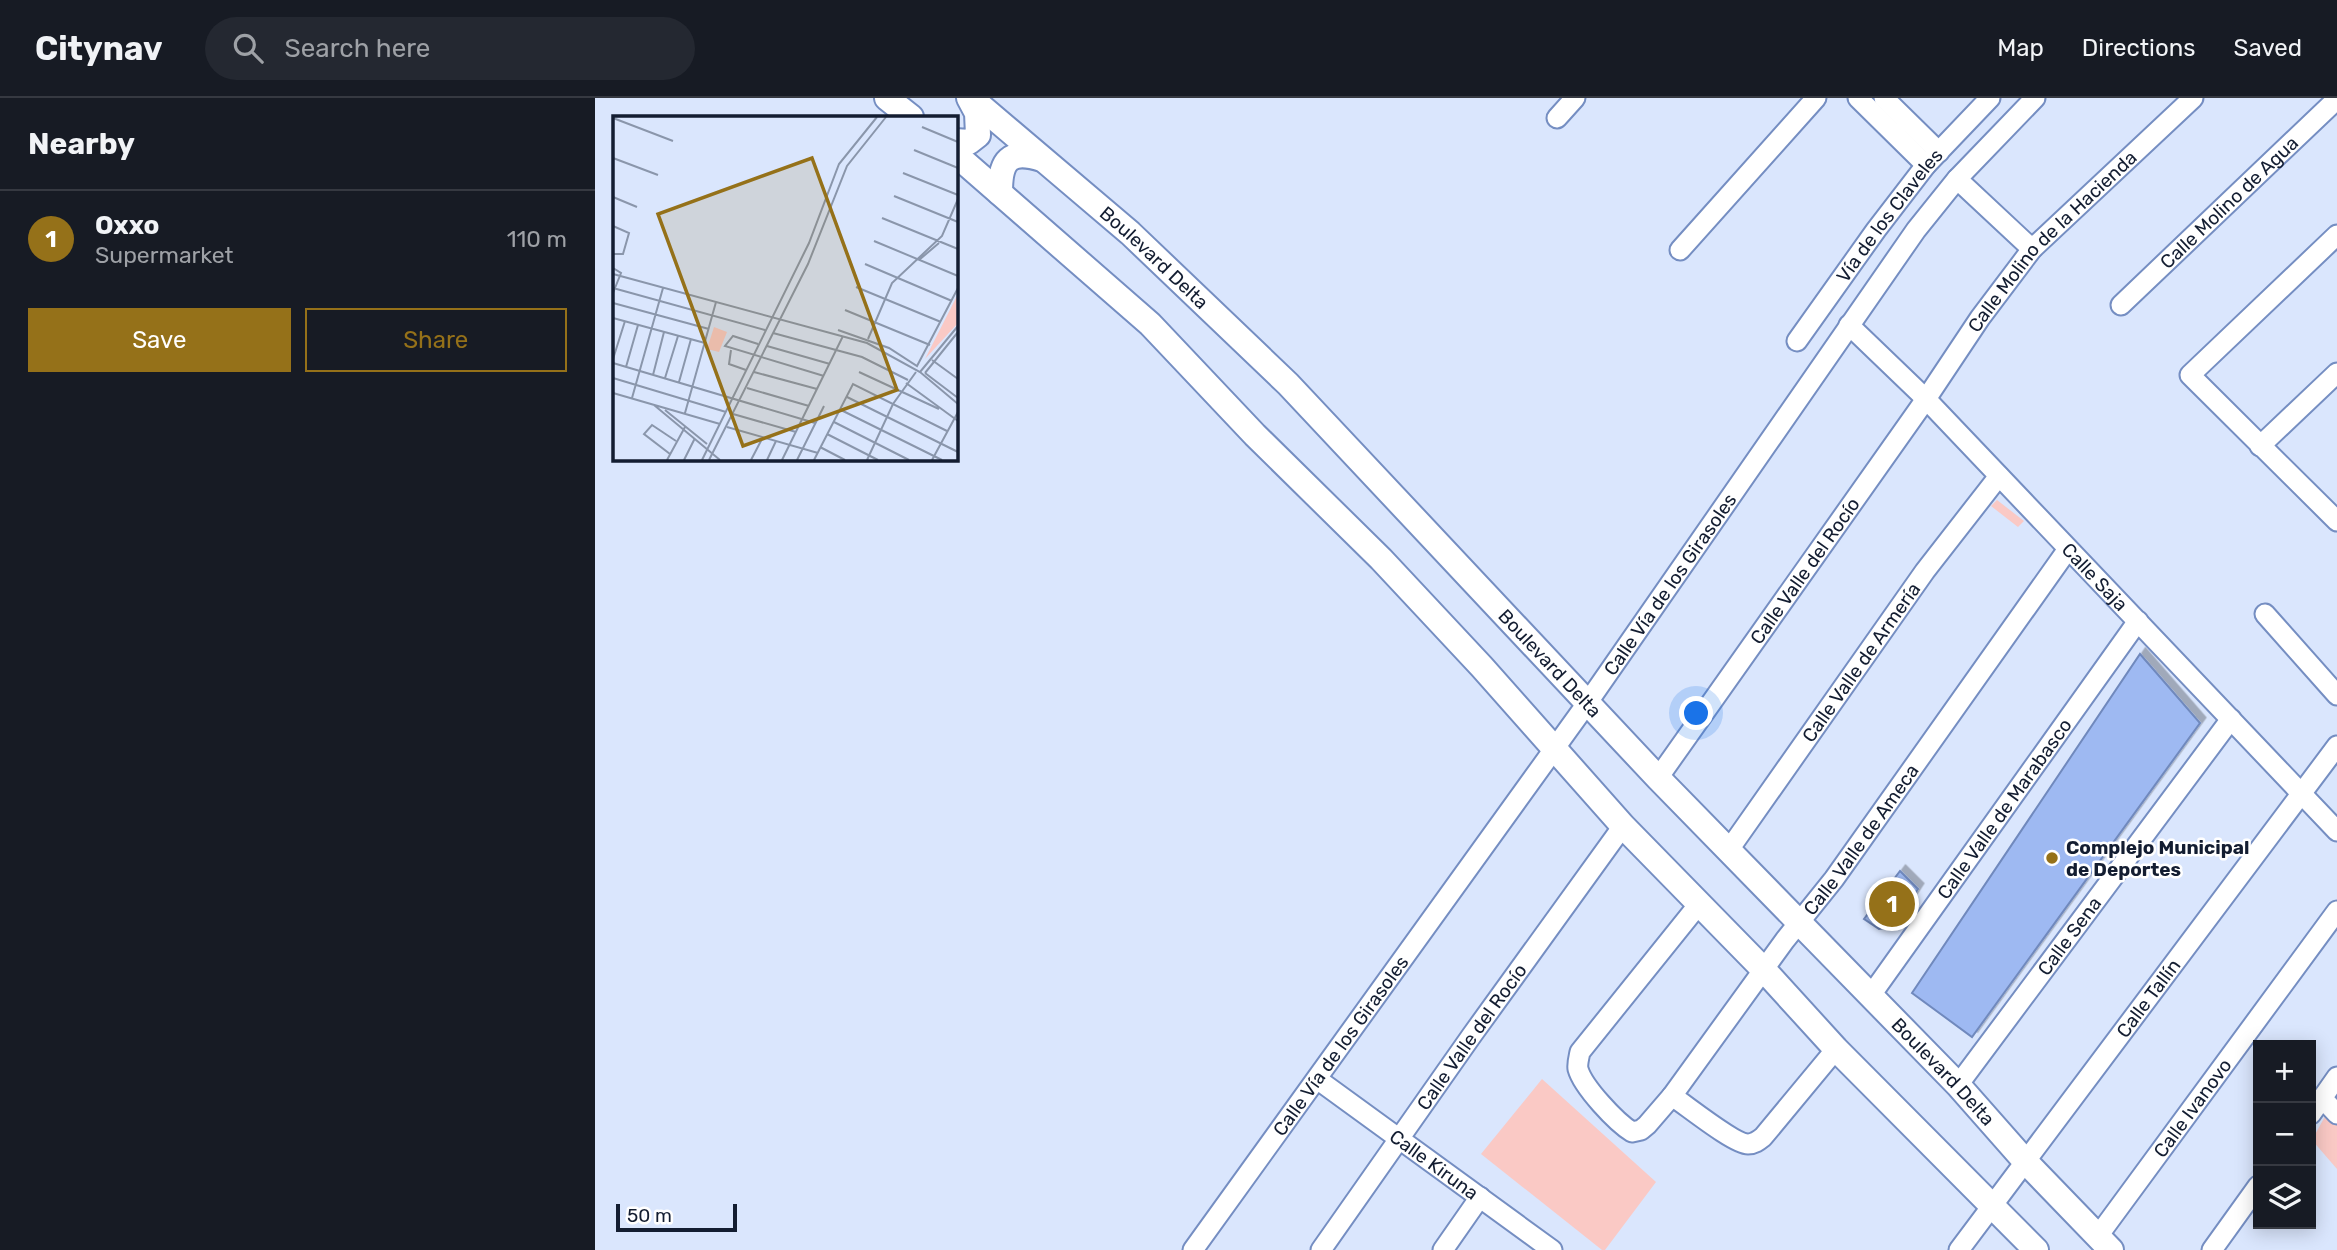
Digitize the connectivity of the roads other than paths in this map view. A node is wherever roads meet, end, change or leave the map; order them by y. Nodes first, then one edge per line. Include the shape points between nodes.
1 (887, 98) edge
2 (970, 98) edge
3 (1575, 98) edge
4 (1816, 98) edge
5 (1858, 98) edge
6 (1884, 98) edge
7 (1990, 98) edge
8 (2035, 98) edge
9 (2193, 98) edge
10 (2337, 99) edge
11 (910, 116) edge
12 (1557, 118) dead end
13 (957, 141) edge
14 (957, 156) edge
15 (1933, 158) junction
16 (1042, 159) junction
17 (1957, 179) junction
18 (1000, 193) junction
19 (2337, 235) edge
20 (2032, 249) junction
21 (1680, 250) dead end
22 (2121, 305) dead end
23 (1849, 325) junction
24 (1797, 341) dead end
25 (2337, 373) edge
26 (1926, 399) junction
27 (2260, 446) junction
28 (1999, 476) junction
29 (2335, 514) edge
30 (2068, 549) junction
31 (2265, 614) dead end
32 (2137, 621) junction
33 (2337, 695) edge
34 (1588, 702) junction
35 (2231, 719) junction
36 (2337, 746) edge
37 (1555, 748) junction
38 (1658, 778) junction
39 (2301, 793) junction
40 (1623, 826) junction
41 (2337, 831) edge
42 (1728, 850) junction
43 (1699, 904) junction
44 (2337, 911) edge
45 (1799, 923) junction
46 (1764, 970) junction
47 (1871, 995) junction
48 (1836, 1049) junction
49 (2337, 1077) edge
50 (1317, 1079) junction
51 (1958, 1085) junction
52 (1672, 1096) junction
53 (2316, 1106) edge
54 (2337, 1114) edge
55 (1400, 1139) junction
56 (2025, 1161) junction
57 (2253, 1193) edge
58 (1481, 1197) junction
59 (1992, 1206) junction
60 (2104, 1243) edge
61 (1193, 1250) edge
62 (1321, 1250) edge
63 (1443, 1250) edge
64 (1552, 1250) edge
65 (1959, 1250) edge
66 (2036, 1250) edge
67 (2212, 1250) edge

1 - 11 main road
2 - 13 main road via 977,113 978,135 969,142
2 - 16 main road, Boulevard Delta
3 - 12 street
4 - 21 street
5 - 15 street
6 - 15 street
7 - 15 street, Vía de los Claveles
8 - 17 street, Calle Vía de los Girasoles
9 - 20 street, Calle Molino de la Hacienda
10 - 22 street, Calle Molino de Agua
14 - 18 main road
15 - 24 street, Vía de los Claveles
16 - 18 main road via 1010,157 1000,177
16 - 34 main road, Boulevard Delta via 1130,233 1287,384
17 - 20 street
17 - 23 street, Calle Vía de los Girasoles
18 - 37 main road via 1150,324 1255,436 1381,559
19 - 27 street via 2190,374
20 - 26 street, Calle Molino de la Hacienda
23 - 26 street, Calle Saja
23 - 34 street, Calle Vía de los Girasoles
25 - 27 street
26 - 28 street, Calle Saja
26 - 38 street, Calle Valle del Rocío
27 - 29 street
28 - 30 street, Calle Saja
28 - 42 street, Calle Valle de Armería via 1925,571
30 - 32 street, Calle Saja
30 - 45 street, Calle Valle de Ameca
31 - 33 street
32 - 35 street, Calle Saja
32 - 47 street, Calle Valle de Marabasco
34 - 37 street, Calle Vía de los Girasoles
34 - 38 main road, Boulevard Delta
35 - 39 street, Calle Saja
35 - 51 street, Calle Sena
36 - 39 street, Calle Tallín
37 - 40 main road
37 - 50 street, Calle Vía de los Girasoles
38 - 42 main road, Boulevard Delta
39 - 41 street, Calle Saja
39 - 56 street, Calle Tallín
40 - 43 main road
40 - 55 street, Calle Valle del Rocío
42 - 45 main road, Boulevard Delta
43 - 46 main road
43 - 52 street, Calle Valle de Ameca via 1580,1052 1578,1069 1601,1104 1632,1132 1647,1125
44 - 60 street, Calle Ivanovo
45 - 46 street, Calle Valle de Ameca
45 - 47 main road, Boulevard Delta
46 - 48 main road
46 - 52 street, Calle Valle de Ameca
47 - 51 main road, Boulevard Delta
48 - 52 street via 1757,1142 1732,1139
48 - 59 main road
49 - 53 street
50 - 55 street, Calle Kiruna
50 - 61 street, Calle Vía de los Girasoles
51 - 56 main road, Boulevard Delta
53 - 54 street
55 - 58 street, Calle Kiruna
55 - 62 street, Calle Valle del Rocío
56 - 59 street, Calle Tallín
56 - 60 main road, Boulevard Delta
57 - 67 street
58 - 63 street
58 - 64 street, Calle Kiruna
59 - 65 street, Calle Tallín
59 - 66 main road

